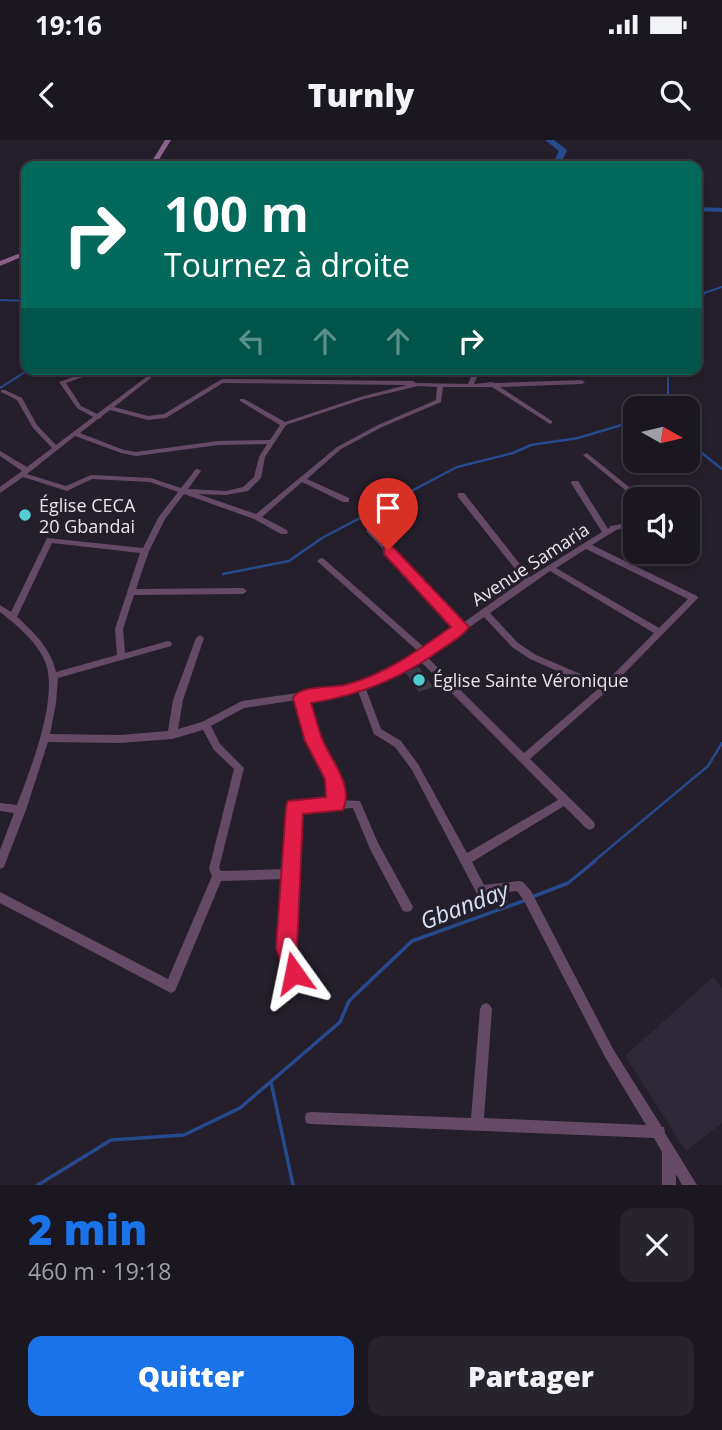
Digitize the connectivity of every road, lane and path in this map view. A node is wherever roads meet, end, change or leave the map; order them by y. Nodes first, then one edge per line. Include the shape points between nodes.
1 (168, 140) edge
2 (155, 161) edge
3 (21, 255) edge
4 (0, 264) edge
5 (84, 375) edge
6 (475, 375) edge
7 (149, 377) dead end
8 (582, 382) dead end
9 (490, 383) junction
10 (418, 384) junction
11 (440, 385) junction
12 (470, 386) junction
13 (3, 391) dead end
14 (242, 400) dead end
15 (111, 408) junction
16 (99, 417) junction
17 (550, 422) dead end
18 (284, 424) junction
19 (75, 434) junction
20 (271, 442) junction
21 (56, 448) junction
22 (0, 453) edge
23 (586, 455) dead end
24 (198, 471) dead end
25 (24, 472) junction
26 (303, 480) junction
27 (575, 483) dead end
28 (626, 487) edge
29 (0, 491) edge
30 (184, 491) junction
31 (461, 495) dead end
32 (346, 500) dead end
33 (257, 517) junction
34 (623, 527) edge
35 (370, 531) dead end
36 (284, 532) dead end
37 (606, 532) junction
38 (587, 546) junction
39 (145, 551) junction
40 (321, 561) dead end
41 (552, 569) junction
42 (529, 581) junction
43 (243, 591) dead end
44 (131, 592) junction
45 (0, 608) edge
46 (484, 612) junction
47 (13, 616) junction
48 (461, 627) junction
49 (660, 633) junction
50 (200, 638) dead end
51 (168, 644) dead end
52 (423, 655) junction
53 (121, 656) junction
54 (53, 676) junction
55 (361, 687) junction
56 (605, 688) junction
57 (301, 698) junction
58 (205, 725) junction
59 (172, 735) junction
60 (46, 738) junction
61 (524, 759) junction
62 (566, 800) junction
63 (336, 804) junction
64 (0, 807) edge
65 (21, 810) junction
66 (590, 825) dead end
67 (465, 860) junction
68 (0, 864) edge
69 (292, 874) junction
70 (218, 876) junction
71 (0, 897) edge
72 (407, 907) dead end
73 (294, 973) dead end
74 (486, 1009) dead end
75 (311, 1118) dead end
76 (477, 1124) junction
77 (659, 1132) junction
78 (669, 1150) junction
79 (669, 1185) edge
80 (690, 1185) edge

1 - 2 street
3 - 4 street
5 - 16 street via 62,383 79,407
6 - 12 street
7 - 15 street
8 - 9 street
9 - 12 street
9 - 17 street
10 - 11 street
10 - 15 street via 400,380 222,381 166,416 148,418
10 - 18 street
11 - 12 street
11 - 26 street via 439,401 339,448
13 - 21 street via 20,399
14 - 18 street
15 - 16 street
16 - 19 street
18 - 20 street
19 - 20 street via 136,454 218,443
19 - 21 street
20 - 30 street via 257,478 244,489
21 - 25 street
22 - 25 street
23 - 28 street
24 - 30 street
25 - 29 street
25 - 30 street via 67,489 91,477 151,480
26 - 32 street
26 - 33 street
27 - 37 street
30 - 33 street
30 - 39 street via 162,518
31 - 42 street
33 - 36 street
34 - 37 street, Avenue Samaria
35 - 48 street
37 - 38 street, Avenue Samaria
38 - 41 street, Avenue Samaria
38 - 49 street via 694,598
39 - 44 street
39 - 47 street via 50,540
40 - 52 street
41 - 42 street, Avenue Samaria
41 - 49 street
42 - 46 street, Avenue Samaria
43 - 44 street
44 - 53 street via 118,629
45 - 47 street
46 - 48 street, Avenue Samaria
46 - 56 street via 533,657
47 - 54 street via 51,663
48 - 52 street, Avenue Samaria
49 - 56 street
50 - 59 street via 178,699
51 - 53 street
52 - 55 street, Avenue Samaria
52 - 61 street
53 - 54 street
54 - 60 street
55 - 57 street, Avenue Samaria
55 - 67 street via 377,731 398,744 415,767
56 - 61 street
57 - 58 street, Avenue Samaria via 242,705
57 - 63 street via 314,741 334,778
58 - 59 street, Avenue Samaria
58 - 70 street via 217,747 239,768 214,869
59 - 60 street, Avenue Samaria
60 - 65 street
61 - 62 street
62 - 66 street
62 - 67 street
63 - 69 street via 295,807
63 - 72 street via 356,804
64 - 65 street
65 - 68 street
67 - 77 street via 481,890 519,886 529,898 609,1053
69 - 70 street
69 - 73 street via 286,948
70 - 71 street via 171,987
74 - 76 street
75 - 76 street
76 - 77 street
77 - 78 street
78 - 79 street
78 - 80 street

